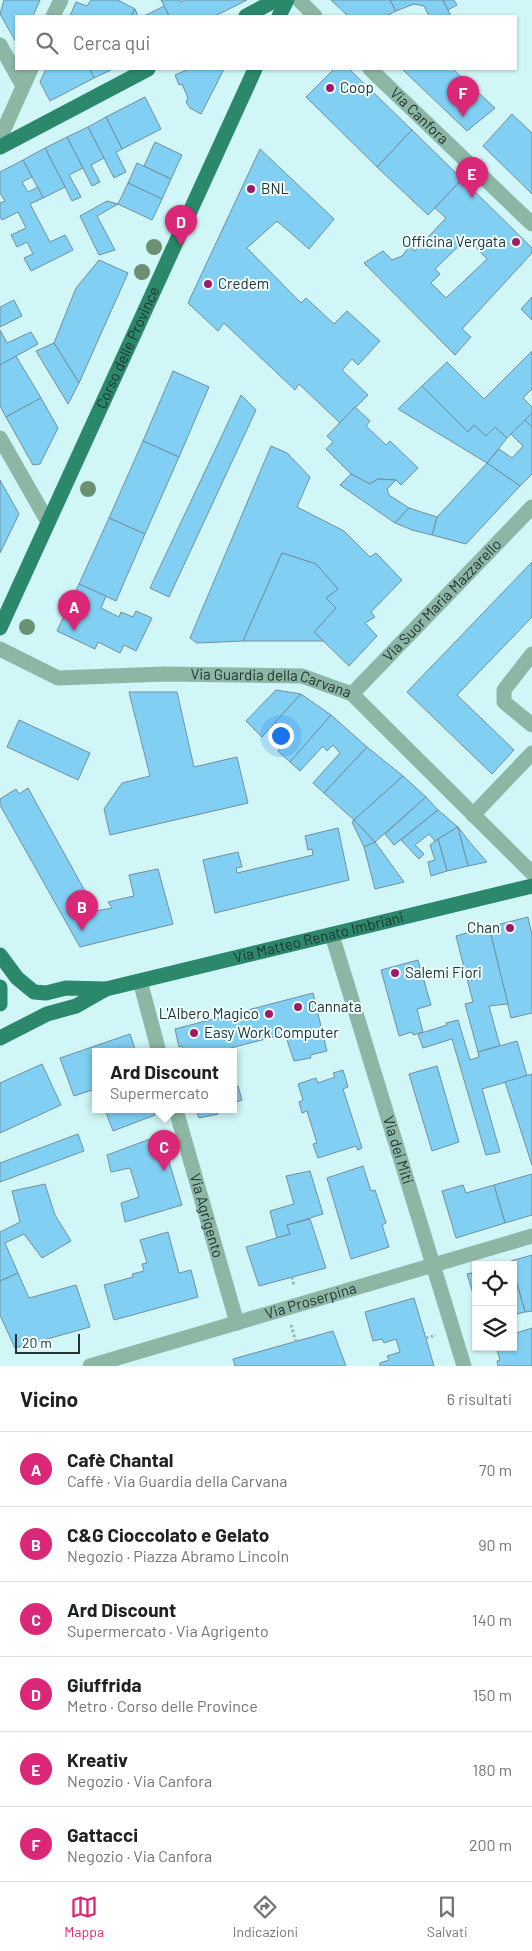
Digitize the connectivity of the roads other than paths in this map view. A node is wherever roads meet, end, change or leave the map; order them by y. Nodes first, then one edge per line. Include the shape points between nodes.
1 (61, 0) edge
2 (276, 0) edge
3 (287, 0) edge
4 (298, 0) edge
5 (54, 15) edge
6 (248, 15) edge
7 (280, 15) edge
8 (314, 15) edge
9 (0, 45) edge
10 (31, 70) edge
11 (146, 70) edge
12 (256, 70) edge
13 (371, 70) edge
14 (23, 86) junction
15 (0, 138) edge
16 (0, 148) edge
17 (532, 224) edge
18 (0, 438) edge
19 (532, 507) edge
20 (48, 522) junction
21 (0, 628) edge
22 (0, 649) edge
23 (532, 654) edge
24 (352, 694) junction
25 (532, 725) edge
26 (532, 753) edge
27 (473, 815) junction
28 (532, 873) edge
29 (532, 886) edge
30 (332, 935) junction
31 (0, 955) edge
32 (140, 981) junction
33 (0, 987) edge
34 (106, 989) junction
35 (0, 1004) edge
36 (0, 1038) edge
37 (158, 1048) edge
38 (177, 1113) edge
39 (532, 1236) edge
40 (433, 1265) junction
41 (237, 1323) junction
42 (90, 1366) edge
43 (464, 1366) edge

1 - 5 street
2 - 6 main road
3 - 7 main road
4 - 8 street
9 - 14 street
10 - 14 street
11 - 16 main road
12 - 20 main road, Corso delle Province
13 - 17 street, Via Canfora
14 - 15 street
18 - 20 street
19 - 24 street, Via Suor Maria Mazzarello
20 - 21 main road, Corso delle Province
22 - 24 street, Via Guardia della Carvana via 58,678 164,674 302,676
23 - 25 street via 504,690 504,702
24 - 27 street, Via Guardia della Carvana
26 - 27 street
27 - 28 street, Via Guardia della Carvana
29 - 30 main road, Via Matteo Renato Imbriani
30 - 32 main road, Via Matteo Renato Imbriani
30 - 40 street, Via dei Miti
31 - 34 main road via 16,978 34,992 66,988
32 - 34 main road, Via Matteo Renato Imbriani
32 - 37 street
33 - 35 main road
34 - 36 main road via 76,1006 47,1014
38 - 41 street, Via Agrigento
39 - 40 street, Via Proserpina
40 - 41 street, Via Proserpina
40 - 43 street, Via dei Miti
41 - 42 street, Via Proserpina

